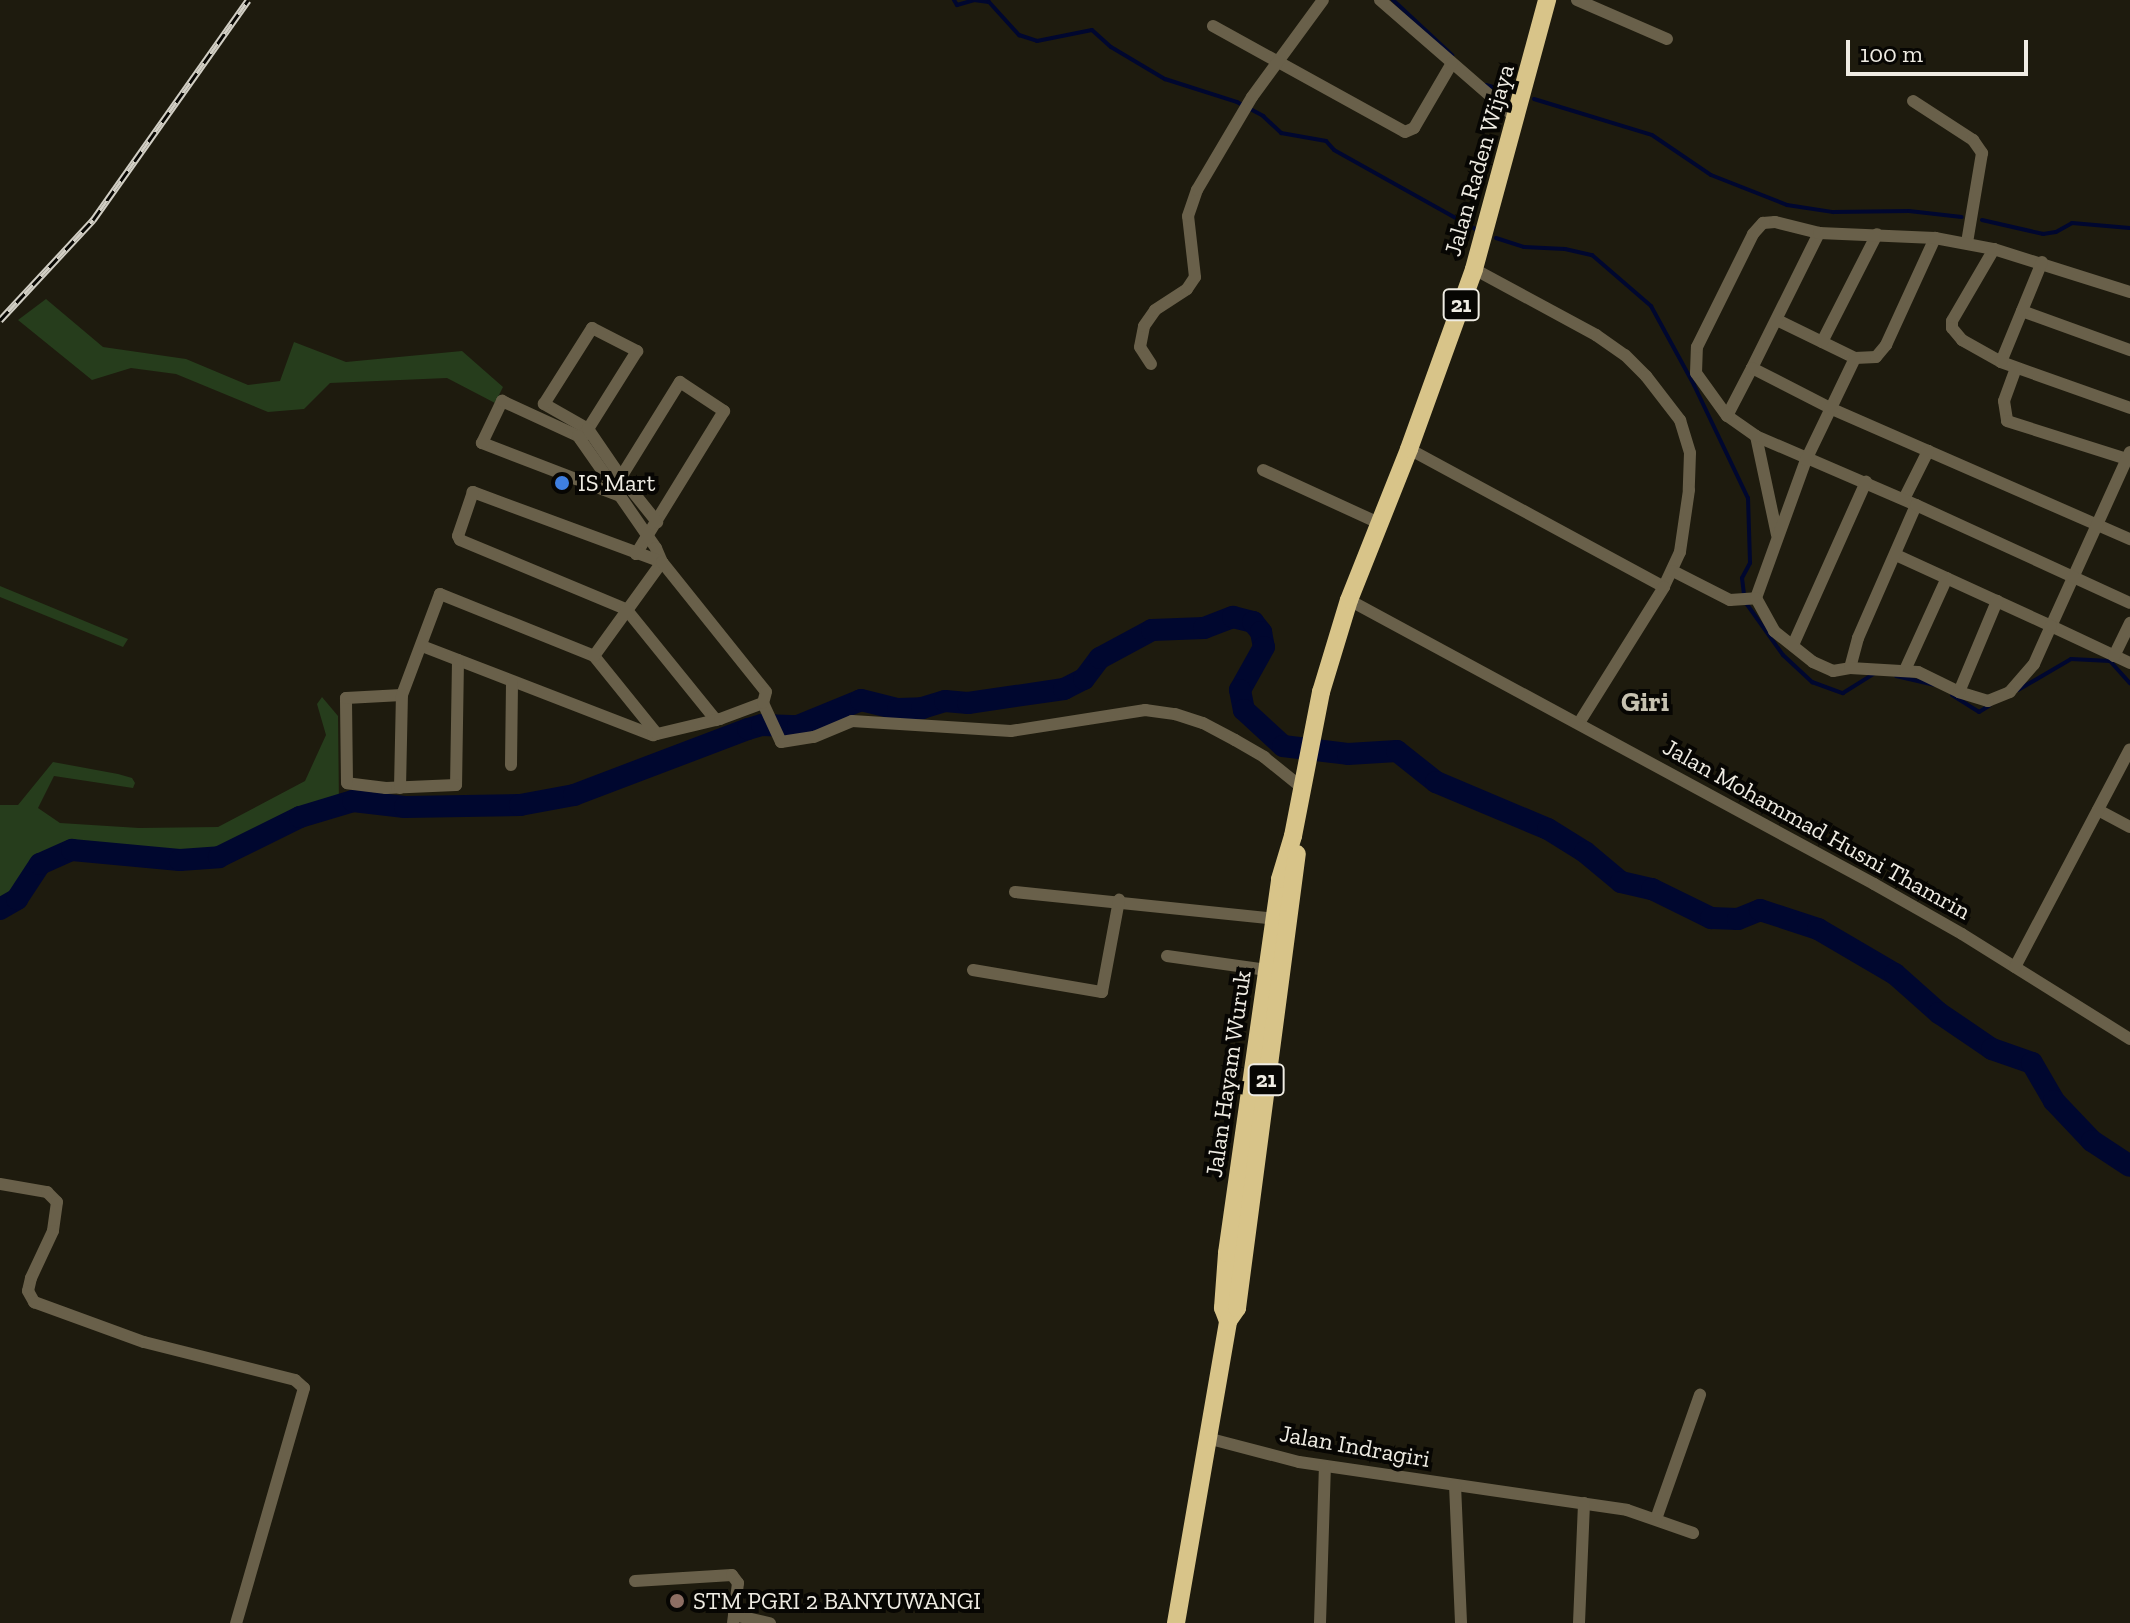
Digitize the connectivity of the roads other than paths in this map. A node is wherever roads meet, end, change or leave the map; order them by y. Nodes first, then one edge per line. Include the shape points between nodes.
1 (1323, 0) edge
2 (1380, 0) edge
3 (1547, 0) edge
4 (1577, 0) edge
5 (1213, 26) dead end
6 (1667, 39) dead end
7 (1278, 61) junction
8 (1452, 63) junction
9 (1913, 101) dead end
10 (1517, 119) junction
11 (1819, 233) junction
12 (1877, 234) junction
13 (1935, 238) junction
14 (1967, 243) junction
15 (1994, 249) junction
16 (2042, 262) junction
17 (1474, 269) junction
18 (2130, 292) edge
19 (2022, 311) junction
20 (1777, 320) junction
21 (1822, 342) junction
22 (2130, 350) edge
23 (1855, 358) junction
24 (2001, 362) junction
25 (1151, 364) dead end
26 (1752, 368) junction
27 (2016, 368) junction
28 (2130, 408) edge
29 (1832, 409) junction
30 (1727, 416) junction
31 (584, 434) junction
32 (1756, 436) junction
33 (1409, 449) junction
34 (1928, 451) junction
35 (2129, 457) edge
36 (1806, 460) junction
37 (1263, 470) dead end
38 (621, 477) junction
39 (1866, 482) junction
40 (620, 496) junction
41 (1910, 502) junction
42 (657, 522) junction
43 (1379, 523) junction
44 (2099, 524) junction
45 (648, 536) junction
46 (1777, 537) junction
47 (2130, 539) edge
48 (636, 554) junction
49 (1896, 555) junction
50 (662, 562) junction
51 (1673, 571) junction
52 (2075, 576) junction
53 (1947, 578) junction
54 (1664, 587) junction
55 (1349, 600) junction
56 (1746, 600) junction
57 (1997, 601) junction
58 (2130, 603) edge
59 (626, 609) junction
60 (2130, 623) edge
61 (2051, 626) junction
62 (1793, 645) junction
63 (422, 646) junction
64 (594, 656) junction
65 (2114, 656) junction
66 (458, 660) junction
67 (2130, 663) edge
68 (1850, 668) junction
69 (1905, 670) junction
70 (512, 683) junction
71 (1959, 692) junction
72 (402, 695) junction
73 (766, 709) junction
74 (716, 720) junction
75 (1579, 723) junction
76 (657, 734) junction
77 (2130, 749) edge
78 (511, 765) dead end
79 (1303, 780) junction
80 (400, 788) junction
81 (2098, 810) junction
82 (2130, 827) edge
83 (1293, 836) junction
84 (1015, 892) dead end
85 (1119, 900) junction
86 (1275, 919) junction
87 (1167, 956) dead end
88 (2015, 967) junction
89 (973, 970) dead end
90 (1267, 970) junction
91 (2130, 1039) edge
92 (0, 1184) edge
93 (1228, 1321) junction
94 (1700, 1395) dead end
95 (1207, 1438) junction
96 (1325, 1466) junction
97 (1455, 1485) junction
98 (1584, 1503) junction
99 (1656, 1519) junction
100 (1693, 1533) dead end
101 (635, 1581) dead end
102 (734, 1619) edge
103 (236, 1623) edge
104 (770, 1623) edge
105 (1176, 1623) edge
106 (1320, 1623) edge
107 (1461, 1623) edge
108 (1579, 1623) edge

1 - 7 street
2 - 8 street
3 - 10 highway, Jalan Raden Wijaya / 21
4 - 6 street
5 - 7 street
7 - 8 street via 1405,132 1414,128
7 - 25 street via 1189,208 1194,281 1155,310 1144,326 1140,347
8 - 10 street
9 - 14 street via 1973,140 1982,153
10 - 17 highway, Jalan Raden Wijaya / 21
11 - 12 street
11 - 20 street
11 - 30 street via 1775,222 1760,225 1702,333 1696,373
12 - 13 street
12 - 21 street
13 - 14 street
13 - 23 street via 1882,352
14 - 15 street
15 - 16 street
15 - 24 street via 1954,315 1952,328 1962,340
16 - 18 street
16 - 19 street
17 - 33 highway, Jalan Raden Wijaya / 21
17 - 51 street via 1625,355 1680,420 1690,453 1689,490
19 - 22 street
19 - 24 street
20 - 21 street
20 - 26 street
21 - 23 street
23 - 29 street
24 - 27 street
26 - 29 street
26 - 30 street
27 - 28 street
27 - 35 street via 2004,401 2007,421
29 - 34 street
29 - 36 street
30 - 32 street
31 - 31 street via 637,351 592,328 544,404
31 - 38 street
31 - 40 street
31 - 40 street via 502,401 482,443
32 - 36 street
32 - 46 street
33 - 43 highway, Jalan Raden Wijaya / 21
33 - 54 street
34 - 41 street
34 - 44 street
35 - 44 street
36 - 39 street
36 - 46 street
37 - 43 street
38 - 42 street
38 - 42 street via 680,382 724,411
39 - 41 street
39 - 62 street
40 - 45 street
41 - 49 street
41 - 52 street
42 - 45 street
43 - 55 highway, Jalan Raden Wijaya / 21
44 - 47 street
44 - 52 street
45 - 48 street
45 - 50 street
46 - 56 street
48 - 50 street
48 - 59 street via 473,492 458,536
49 - 53 street
49 - 68 street
50 - 59 street
50 - 73 street via 766,692
51 - 54 street
51 - 56 street
52 - 58 street
52 - 61 street
53 - 57 street
53 - 69 street
54 - 75 street
55 - 75 street, Jalan Mohammad Husni Thamrin
55 - 79 highway, Jalan Hayam Wuruk / 21
56 - 62 street
57 - 61 street
57 - 71 street
59 - 64 street
59 - 74 street
60 - 65 street
61 - 65 street
61 - 71 street via 2034,664 2010,692 1988,701
62 - 68 street via 1825,668
63 - 64 street via 440,594
63 - 66 street
63 - 72 street
64 - 76 street
65 - 67 street
66 - 70 street
66 - 80 street via 456,785
68 - 69 street
69 - 71 street
70 - 76 street
70 - 78 street
72 - 80 street
72 - 80 street via 346,698 347,783
73 - 74 street
73 - 79 street via 780,742 814,737 852,721 1011,731 1145,710 1203,723
74 - 76 street
75 - 88 street, Jalan Mohammad Husni Thamrin
77 - 81 street
79 - 83 highway, Jalan Hayam Wuruk / 21
81 - 82 street
81 - 88 street
83 - 86 highway, Jalan Hayam Wuruk / 21 via 1285,853
83 - 93 highway, Jalan Hayam Wuruk / 21 via 1297,853 1239,1295
84 - 85 street
85 - 86 street
85 - 89 street via 1102,992
86 - 90 highway, Jalan Hayam Wuruk / 21
87 - 90 street
88 - 91 street, Jalan Mohammad Husni Thamrin
90 - 93 highway, Jalan Hayam Wuruk / 21 via 1227,1253 1223,1308
92 - 103 street via 55,1197 53,1231 28,1291 34,1302 144,1342 295,1380 304,1388
93 - 95 highway, Jalan Hayam Wuruk / 21
94 - 99 street
95 - 96 street, Jalan Indragiri
95 - 105 highway, Jalan Hayam Wuruk / 21
96 - 97 street, Jalan Indragiri
96 - 106 street
97 - 98 street
97 - 107 street, Jalan Indragiri
98 - 99 street
98 - 108 street
99 - 100 street
101 - 102 street via 732,1575 738,1583
102 - 104 street

